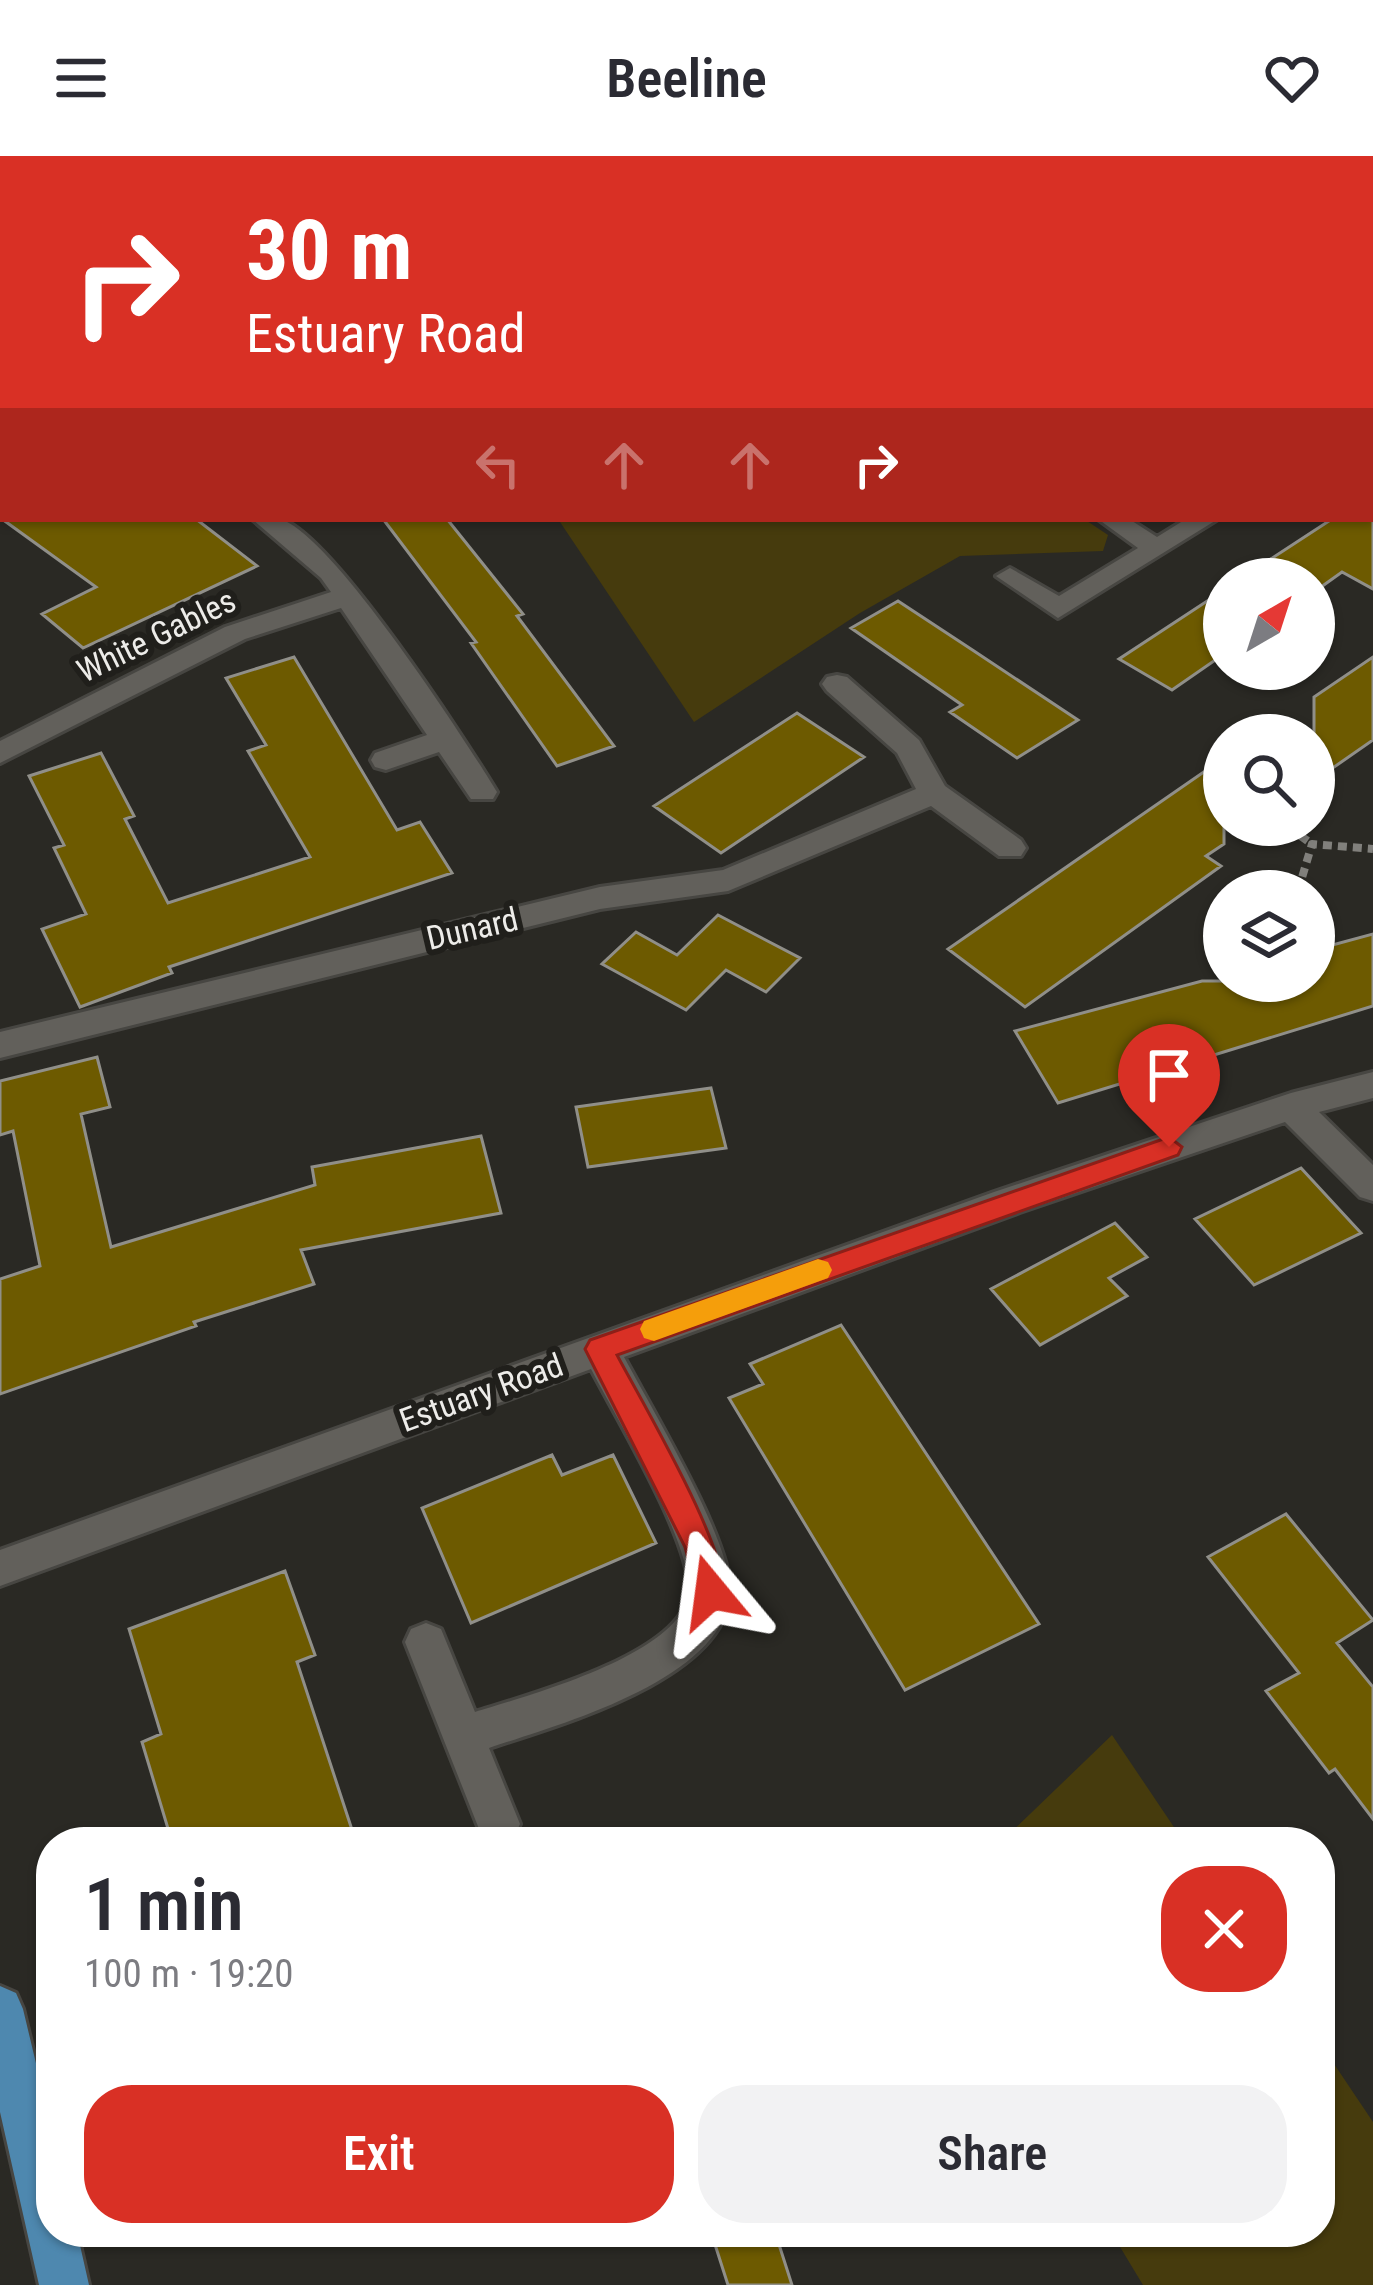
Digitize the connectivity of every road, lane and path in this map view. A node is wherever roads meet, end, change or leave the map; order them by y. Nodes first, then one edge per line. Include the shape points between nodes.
1 (269, 522) edge
2 (1116, 522) edge
3 (1200, 522) edge
4 (1156, 548) junction
5 (1010, 576) dead end
6 (350, 596) junction
7 (837, 684) dead end
8 (448, 738) junction
9 (0, 753) edge
10 (386, 760) dead end
11 (482, 792) dead end
12 (934, 793) junction
13 (1335, 846) edge
14 (1010, 848) dead end
15 (1373, 849) edge
16 (1, 1042) edge
17 (1373, 1085) edge
18 (1291, 1106) junction
19 (1373, 1187) edge
20 (600, 1349) junction
21 (0, 1568) edge
22 (426, 1642) dead end
23 (463, 1736) junction
24 (498, 1824) dead end
25 (0, 2009) edge
26 (9, 2093) edge
27 (36, 2181) edge
28 (55, 2247) edge
29 (64, 2285) edge

1 - 6 street
2 - 4 street
3 - 4 street
4 - 5 street via 1058,609
6 - 8 street
6 - 9 street, White Gables via 236,633
7 - 12 street via 908,747
8 - 10 street
8 - 11 street
12 - 14 street
12 - 16 street, Dunard via 728,880 640,890
13 - 15 path
17 - 18 street, Estuary Road
18 - 19 street
18 - 20 street, Estuary Road
20 - 21 street, Estuary Road
20 - 23 street via 700,1546 711,1592 700,1622 672,1651 607,1685
22 - 23 street
23 - 24 street
25 - 26 main road
26 - 27 main road
28 - 29 main road

